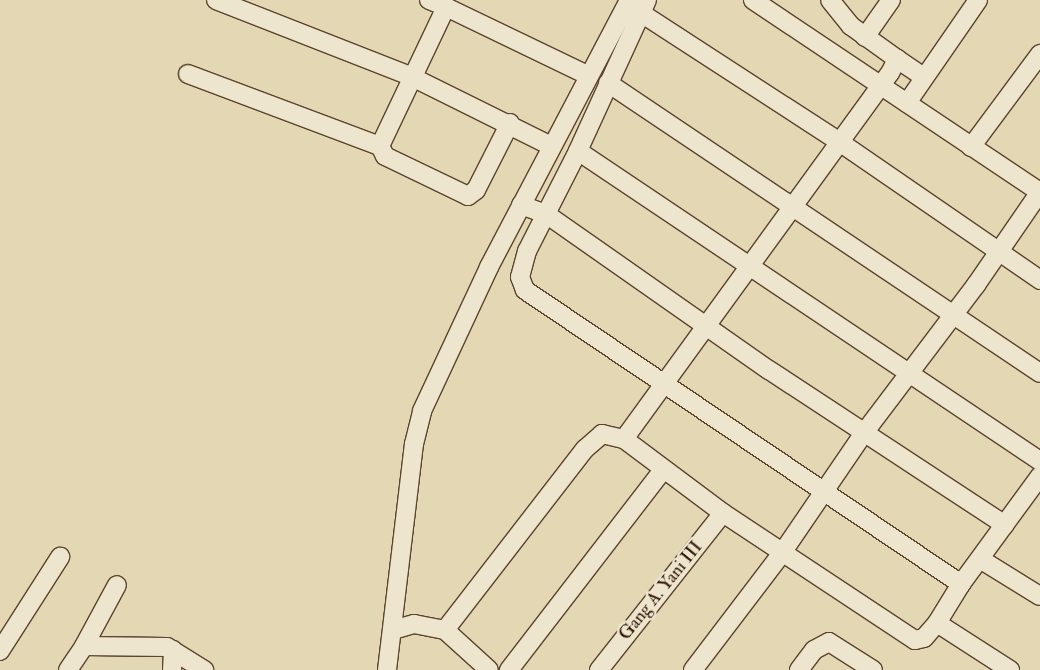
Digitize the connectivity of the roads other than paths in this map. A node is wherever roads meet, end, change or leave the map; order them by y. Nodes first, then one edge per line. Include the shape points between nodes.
1 (216, 0) edge
2 (429, 0) edge
3 (628, 0) edge
4 (753, 0) edge
5 (830, 0) edge
6 (890, 0) edge
7 (978, 0) edge
8 (446, 7) junction
9 (644, 7) edge
10 (865, 37) junction
11 (1040, 54) edge
12 (897, 59) junction
13 (188, 74) dead end
14 (587, 75) junction
15 (412, 77) junction
16 (924, 77) junction
17 (608, 83) junction
18 (882, 87) junction
19 (907, 103) junction
20 (510, 123) junction
21 (841, 143) junction
22 (380, 146) junction
23 (551, 146) junction
24 (971, 147) junction
25 (578, 151) junction
26 (1040, 192) edge
27 (521, 205) junction
28 (793, 206) junction
29 (546, 214) junction
30 (997, 253) junction
31 (750, 265) junction
32 (1040, 280) edge
33 (954, 314) junction
34 (704, 325) junction
35 (908, 372) junction
36 (1040, 373) edge
37 (663, 383) junction
38 (864, 433) junction
39 (624, 439) junction
40 (1040, 460) edge
41 (663, 470) junction
42 (1040, 476) edge
43 (823, 492) junction
44 (723, 513) junction
45 (1005, 525) junction
46 (782, 553) junction
47 (60, 557) dead end
48 (980, 560) junction
49 (961, 584) junction
50 (117, 585) dead end
51 (1040, 596) edge
52 (937, 623) junction
53 (393, 630) junction
54 (445, 630) junction
55 (84, 646) junction
56 (170, 649) junction
57 (0, 651) edge
58 (68, 670) edge
59 (172, 670) edge
60 (204, 670) edge
61 (387, 670) edge
62 (489, 670) edge
63 (509, 670) edge
64 (599, 670) edge
65 (694, 670) edge
66 (799, 670) edge
67 (873, 670) edge
68 (1010, 670) edge

1 - 15 street
2 - 8 street
3 - 14 street
4 - 18 street
5 - 10 street via 842,17
6 - 10 street
7 - 16 street
8 - 14 street
8 - 15 street
9 - 17 street
9 - 21 street
10 - 12 street
11 - 24 street
12 - 16 street
12 - 18 street
13 - 22 street
14 - 23 street
15 - 20 street
15 - 22 street
16 - 19 street
17 - 25 street
17 - 28 street
18 - 19 street
18 - 21 street
19 - 24 street
20 - 22 street via 476,190 468,196 385,156
20 - 23 street
21 - 28 street
21 - 30 street
23 - 27 street
24 - 26 street
25 - 29 street
25 - 31 street
26 - 30 street
27 - 29 street
27 - 53 street via 422,411 414,444
28 - 31 street
28 - 33 street
29 - 34 street
29 - 37 street via 521,270 525,290
30 - 32 street
30 - 33 street
31 - 34 street
31 - 35 street
33 - 35 street
33 - 36 street
34 - 37 street
34 - 38 street
35 - 38 street
35 - 40 street
37 - 39 street
37 - 43 street
38 - 43 street
38 - 45 street
39 - 41 street
39 - 54 street via 606,434 596,437
41 - 44 street
41 - 63 street
42 - 45 street
43 - 46 street
43 - 49 street
44 - 46 street
44 - 64 street, Gang A. Yani III
45 - 48 street
46 - 52 street via 915,640 924,638
46 - 65 street
47 - 57 street
48 - 49 street
48 - 51 street
49 - 52 street
50 - 55 street
52 - 68 street
53 - 54 street via 414,624
53 - 61 street
54 - 62 street
55 - 56 street
55 - 58 street
56 - 59 street
56 - 60 street
66 - 67 street via 814,650 829,642

